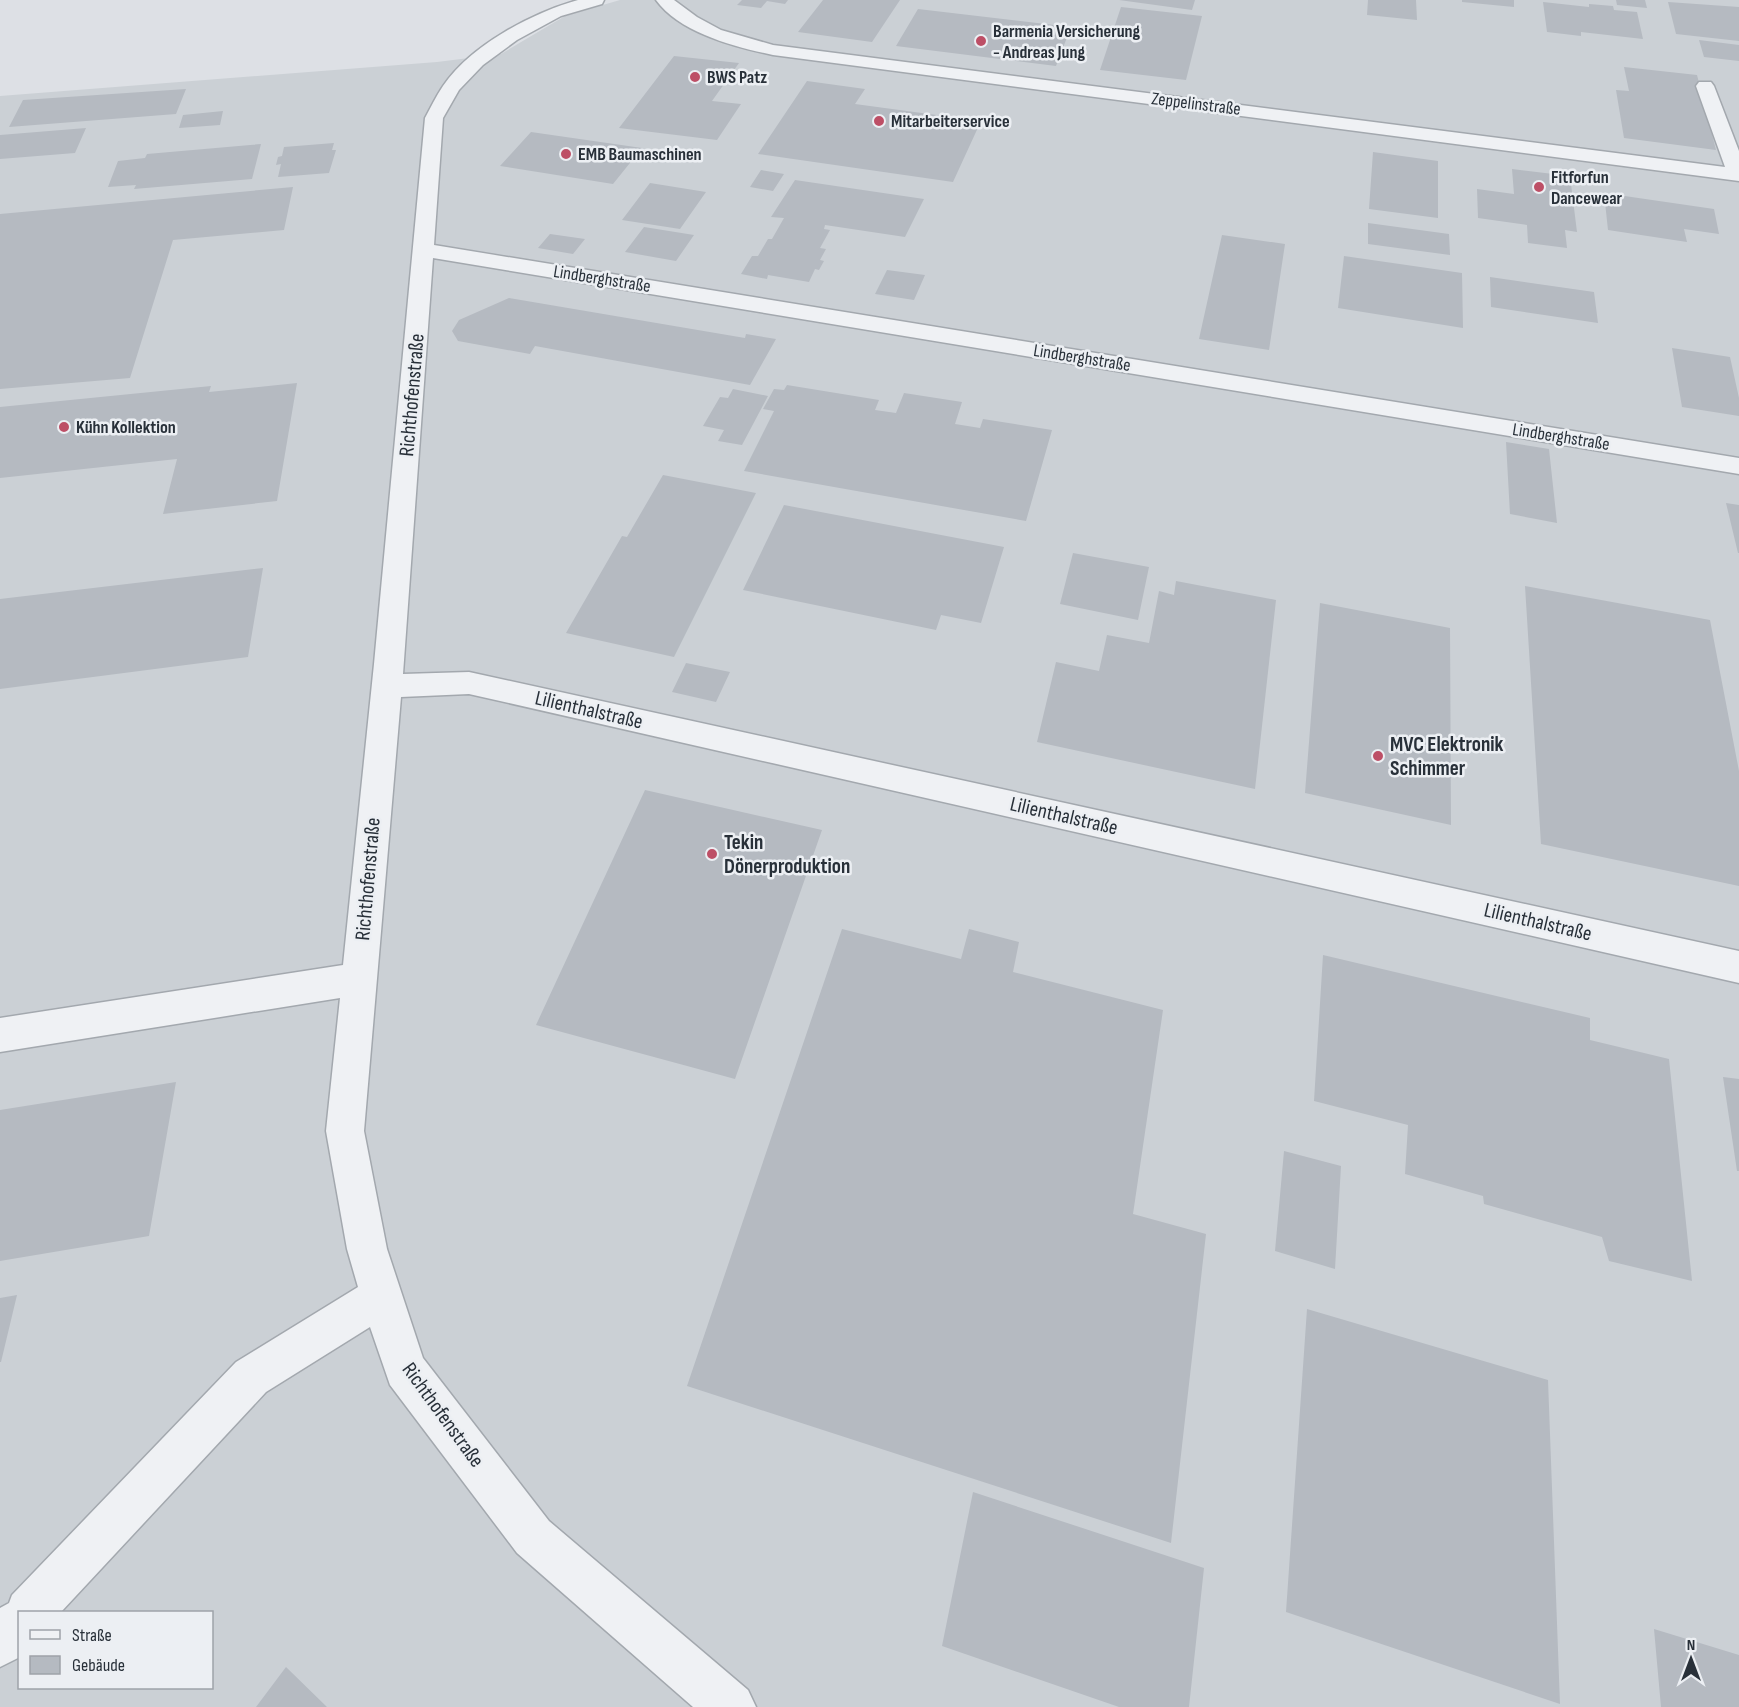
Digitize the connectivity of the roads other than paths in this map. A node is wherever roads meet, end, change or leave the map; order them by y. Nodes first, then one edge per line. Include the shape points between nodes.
1 (596, 0) edge
2 (664, 0) edge
3 (1705, 86) dead end
4 (1738, 175) edge
5 (424, 250) junction
6 (1739, 466) edge
7 (386, 686) junction
8 (1739, 968) edge
9 (358, 979) junction
10 (0, 1035) edge
11 (382, 1296) junction
12 (29, 1611) edge
13 (18, 1624) edge
14 (0, 1643) edge
15 (731, 1707) edge

1 - 5 street, Richthofenstraße via 555,12 511,36 451,87 434,118
2 - 4 street, Zeppelinstraße via 708,32 773,50
3 - 4 street
5 - 6 street, Lindberghstraße
5 - 7 street, Richthofenstraße
7 - 8 street, Lilienthalstraße via 469,683
7 - 9 street, Richthofenstraße
9 - 10 street
9 - 11 street, Richthofenstraße via 345,1131 367,1249
11 - 12 street via 251,1377
11 - 15 street, Richthofenstraße via 405,1370 533,1537
13 - 14 street

